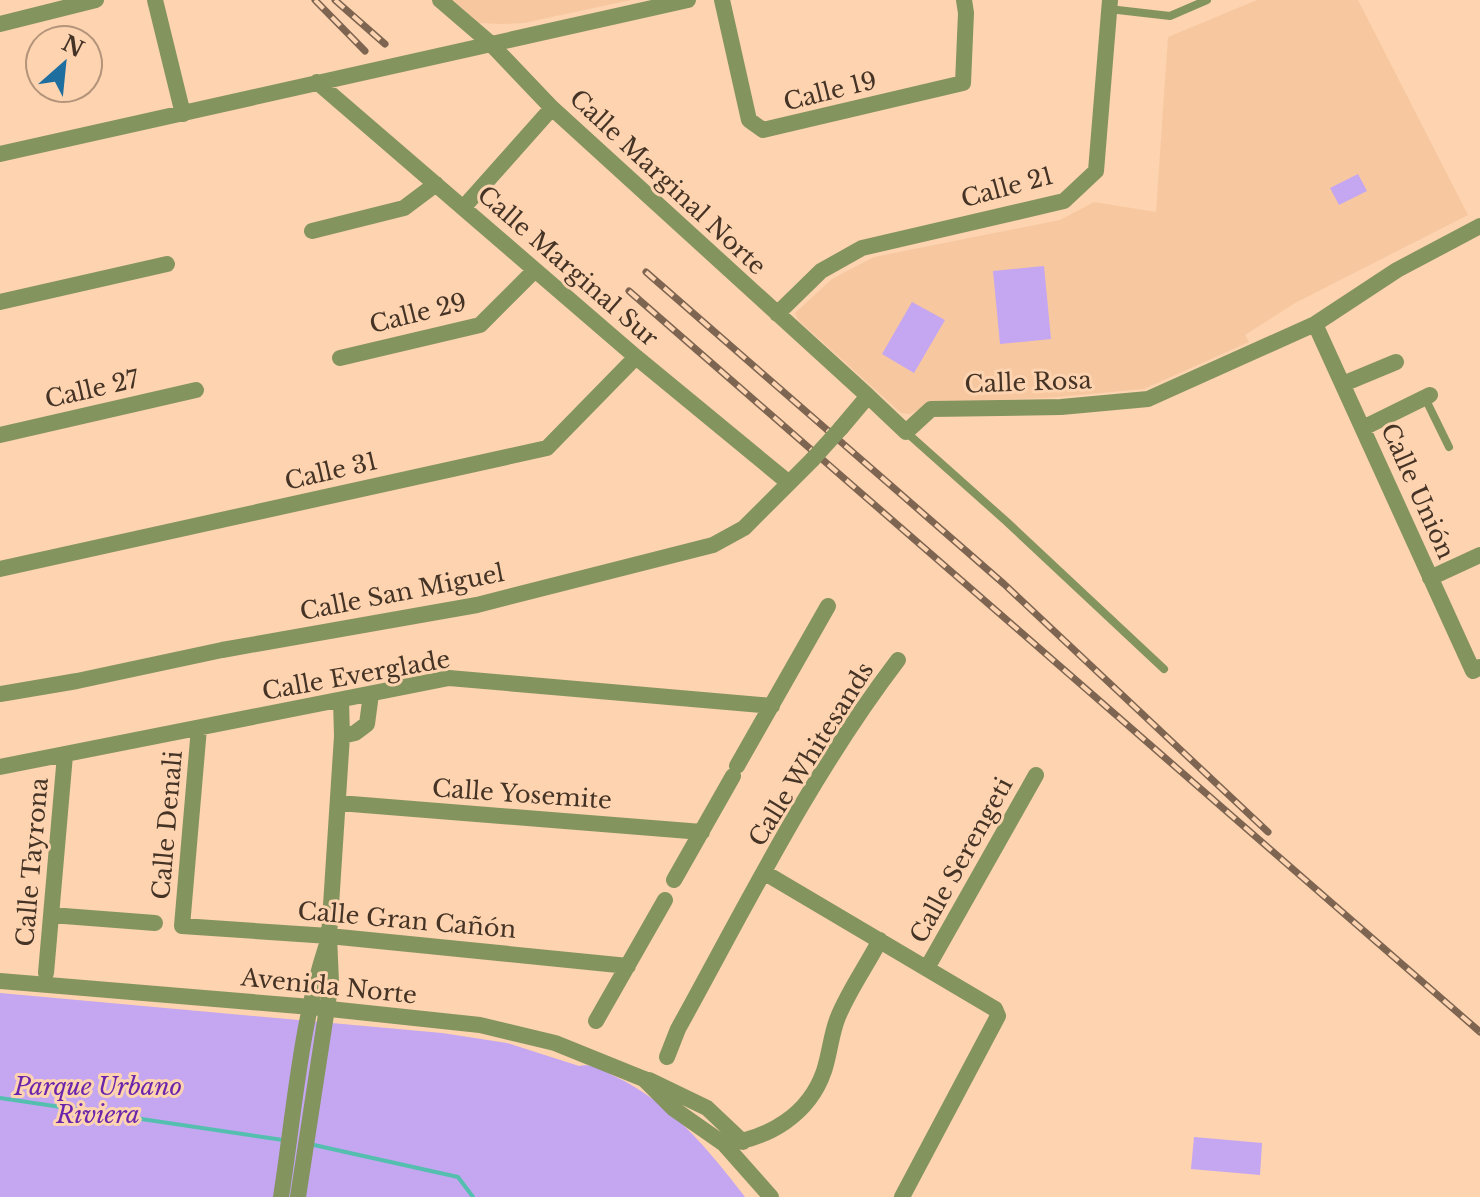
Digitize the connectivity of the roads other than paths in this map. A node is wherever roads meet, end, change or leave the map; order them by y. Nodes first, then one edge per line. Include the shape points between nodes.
1 (96, 0) edge
2 (155, 0) edge
3 (440, 0) edge
4 (688, 0) edge
5 (722, 0) edge
6 (964, 0) edge
7 (1143, 0) edge
8 (1207, 0) edge
9 (1110, 4) edge
10 (1141, 13) junction
11 (1, 20) edge
12 (490, 43) junction
13 (317, 82) junction
14 (552, 108) junction
15 (183, 114) junction
16 (0, 154) edge
17 (436, 184) junction
18 (463, 208) junction
19 (1480, 226) edge
20 (312, 231) dead end
21 (167, 264) dead end
22 (535, 270) junction
23 (0, 302) edge
24 (777, 314) junction
25 (1315, 324) junction
26 (636, 357) junction
27 (340, 358) dead end
28 (1396, 362) dead end
29 (1343, 384) junction
30 (196, 390) dead end
31 (868, 396) junction
32 (1427, 396) joint
33 (1363, 428) junction
34 (906, 432) junction
35 (0, 435) edge
36 (1449, 447) dead end
37 (789, 483) junction
38 (1480, 555) edge
39 (0, 569) edge
40 (1430, 578) junction
41 (828, 606) dead end
42 (898, 660) dead end
43 (1480, 667) edge
44 (1164, 669) dead end
45 (0, 694) edge
46 (371, 694) junction
47 (341, 700) junction
48 (772, 706) junction
49 (199, 728) junction
50 (342, 736) junction
51 (65, 755) junction
52 (0, 767) edge
53 (1036, 775) dead end
54 (339, 803) junction
55 (702, 832) junction
56 (765, 873) junction
57 (674, 880) dead end
58 (665, 900) dead end
59 (51, 915) junction
60 (155, 923) dead end
61 (182, 926) joint
62 (329, 936) junction
63 (880, 940) junction
64 (628, 966) junction
65 (927, 968) junction
66 (46, 973) dead end
67 (0, 981) edge
68 (319, 1009) junction
69 (596, 1021) dead end
70 (667, 1057) dead end
71 (644, 1079) junction
72 (743, 1142) junction
73 (724, 1144) junction
74 (281, 1197) edge
75 (298, 1197) edge
76 (771, 1197) edge
77 (902, 1197) edge

1 - 11 street
2 - 15 street
3 - 12 street, Calle Marginal Norte
4 - 12 street
5 - 6 street, Calle 19 via 749,120 763,130 963,83
7 - 10 lane
8 - 10 lane via 1170,16
9 - 10 lane
9 - 24 street, Calle 21 via 1096,171 1064,201 862,248 821,271
12 - 13 street
12 - 14 street, Calle Marginal Norte
13 - 15 street
13 - 17 street, Calle Marginal Sur
14 - 18 street
14 - 24 street, Calle Marginal Norte
15 - 16 street
17 - 18 street, Calle Marginal Sur
17 - 20 street via 404,208
18 - 22 street, Calle Marginal Sur
19 - 25 street via 1397,270
21 - 23 street
22 - 26 street, Calle Marginal Sur
22 - 27 street, Calle 29 via 480,325
24 - 31 street, Calle Marginal Norte
25 - 29 street, Calle Unión
25 - 34 street, Calle Rosa via 1148,399 931,409
26 - 37 street, Calle Marginal Sur
26 - 39 street, Calle 31 via 547,448
28 - 29 street
29 - 33 street, Calle Unión
30 - 35 street, Calle 27
31 - 34 street
31 - 37 street, bridge
32 - 33 street
32 - 36 lane
33 - 40 street, Calle Unión
34 - 44 lane
37 - 45 street, Calle San Miguel via 744,528 713,545 477,605
38 - 40 street
40 - 43 street, Calle Unión via 1473,671
41 - 48 street
42 - 56 street, Calle Whitesands via 842,740
46 - 47 street, Calle Everglade
46 - 48 street, Calle Everglade via 449,678
46 - 50 street via 367,724
47 - 49 street, Calle Everglade
47 - 50 street
48 - 55 street
49 - 51 street, Calle Everglade
49 - 61 street, Calle Denali
50 - 54 street
51 - 52 street, Calle Everglade
51 - 59 street, Calle Tayrona
53 - 65 street, Calle Serengeti
54 - 55 street, Calle Yosemite
54 - 62 street
55 - 57 street
56 - 63 street
56 - 70 street, Calle Whitesands
58 - 64 street
59 - 60 street
59 - 66 street, Calle Tayrona
61 - 62 street, Calle Gran Cañón
62 - 64 street, Calle Gran Cañón
62 - 68 street via 315,980
63 - 65 street
63 - 72 street via 841,1012 812,1094 778,1127
64 - 69 street
65 - 77 street via 995,1009 998,1016
67 - 68 street, Avenida Norte
68 - 71 street, Avenida Norte via 480,1025 555,1043
68 - 74 street via 295,1094
68 - 75 street
71 - 72 street, Avenida Norte via 707,1108
71 - 73 street via 674,1109
72 - 73 street
73 - 76 street

